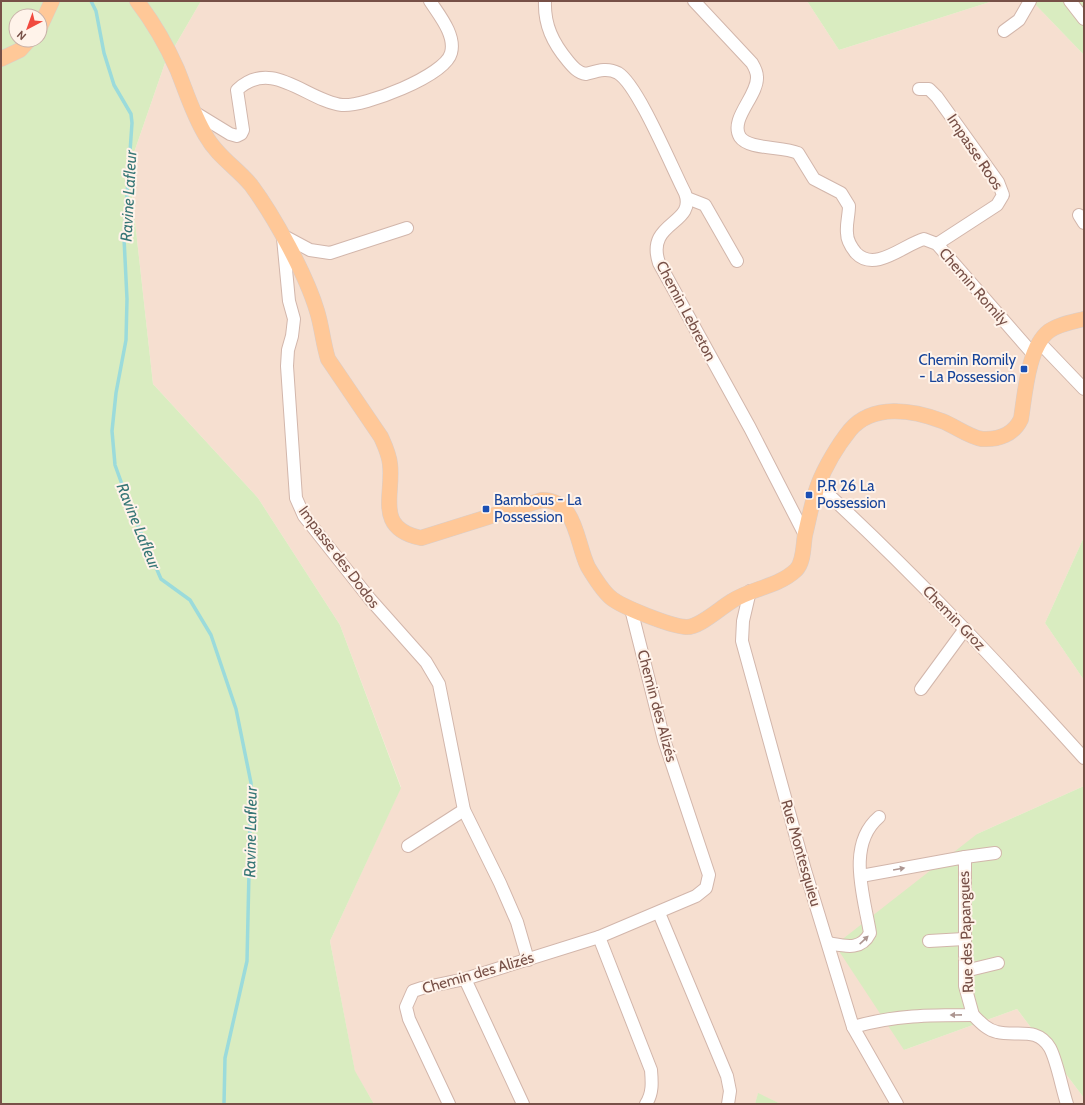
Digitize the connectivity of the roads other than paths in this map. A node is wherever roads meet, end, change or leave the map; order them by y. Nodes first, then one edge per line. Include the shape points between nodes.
1 (137, 1) edge
2 (430, 1) edge
3 (545, 1) edge
4 (694, 1) edge
5 (1030, 1) edge
6 (1070, 1) edge
7 (1084, 19) edge
8 (1004, 31) dead end
9 (22, 48) edge
10 (1, 59) edge
11 (919, 89) dead end
12 (194, 112) junction
13 (687, 198) junction
14 (407, 228) dead end
15 (282, 235) junction
16 (937, 244) junction
17 (737, 261) dead end
18 (1084, 319) edge
19 (1036, 348) junction
20 (1084, 389) edge
21 (818, 485) junction
22 (805, 535) junction
23 (750, 591) junction
24 (631, 609) junction
25 (965, 629) junction
26 (921, 689) dead end
27 (1084, 758) edge
28 (464, 810) junction
29 (879, 817) dead end
30 (408, 846) dead end
31 (995, 853) dead end
32 (965, 857) junction
33 (861, 876) junction
34 (659, 912) junction
35 (599, 937) junction
36 (964, 939) junction
37 (929, 941) dead end
38 (828, 943) junction
39 (528, 960) junction
40 (998, 963) dead end
41 (965, 971) junction
42 (465, 979) junction
43 (973, 1014) junction
44 (853, 1027) junction
45 (449, 1104) edge
46 (523, 1104) edge
47 (646, 1104) edge
48 (728, 1104) edge
49 (897, 1104) edge
50 (1067, 1104) edge

1 - 12 main road via 155,24
2 - 12 street via 450,36 451,53 442,67 414,83 359,104 340,105 283,80 256,80 238,90 243,130 237,136
3 - 13 street via 549,32 556,48 574,68 586,74 611,70 619,74 635,90
4 - 16 street, Chemin Romily via 757,71 756,85 738,124 738,134 742,139 755,146 773,147 798,154 814,179 841,193 849,206 849,243 859,256 867,259 883,258 924,239
5 - 8 street via 1019,20
6 - 7 street
9 - 10 main road
11 - 16 street, Impasse Roos via 929,89 937,97 998,182 1003,195 997,205
12 - 15 main road via 206,137 250,185
13 - 17 street via 705,205
13 - 22 street, Chemin Lebreton via 682,215 659,237 656,249 659,262
14 - 15 street via 330,253 310,250
15 - 24 main road via 310,291 328,359 381,437 387,451 390,465 389,512 399,527 421,538 542,500 550,500 569,515 588,566 602,587 610,597
15 - 28 street, Impasse des Dodos via 289,301 294,319 287,366 296,498 304,516 370,599 426,662 439,684
16 - 19 street, Chemin Romily
18 - 19 main road via 1062,324 1048,332
19 - 20 street, Chemin Romily
19 - 21 main road via 1021,419 1012,433 981,439 923,415 894,410 880,412 851,428
21 - 22 main road
21 - 25 street, Chemin Groz via 863,526
22 - 23 main road via 798,568 779,582
23 - 24 main road via 694,626 673,624
23 - 38 street, Rue Montesquieu via 743,621 742,641 805,870
24 - 34 street, Chemin des Alizés via 664,740 709,876 706,888 696,896
25 - 26 street
25 - 27 street, Chemin Groz
28 - 30 street
28 - 39 street, Impasse des Dodos via 518,922
29 - 33 street via 870,824 859,850
31 - 32 street
33 -> 32 street, Rue des Papangues
32 - 36 street, Rue des Papangues
38 -> 33 street via 856,946 863,943 870,933
34 - 35 street, Chemin des Alizés
34 - 48 street via 727,1076 730,1091
35 - 39 street, Chemin des Alizés
35 - 47 street via 651,1070 652,1084
36 - 37 street
36 - 41 street, Rue des Papangues
38 - 44 street, Rue Montesquieu
39 - 42 street, Chemin des Alizés
40 - 41 street
41 - 43 street, Rue des Papangues
42 - 45 street, Chemin des Alizés via 413,992 406,1007 409,1019
42 - 46 street
43 -> 44 street, Rue des Papangues via 908,1015 879,1019
43 - 50 street via 996,1032 1027,1033 1041,1037 1050,1049
44 - 49 street, Rue Montesquieu

